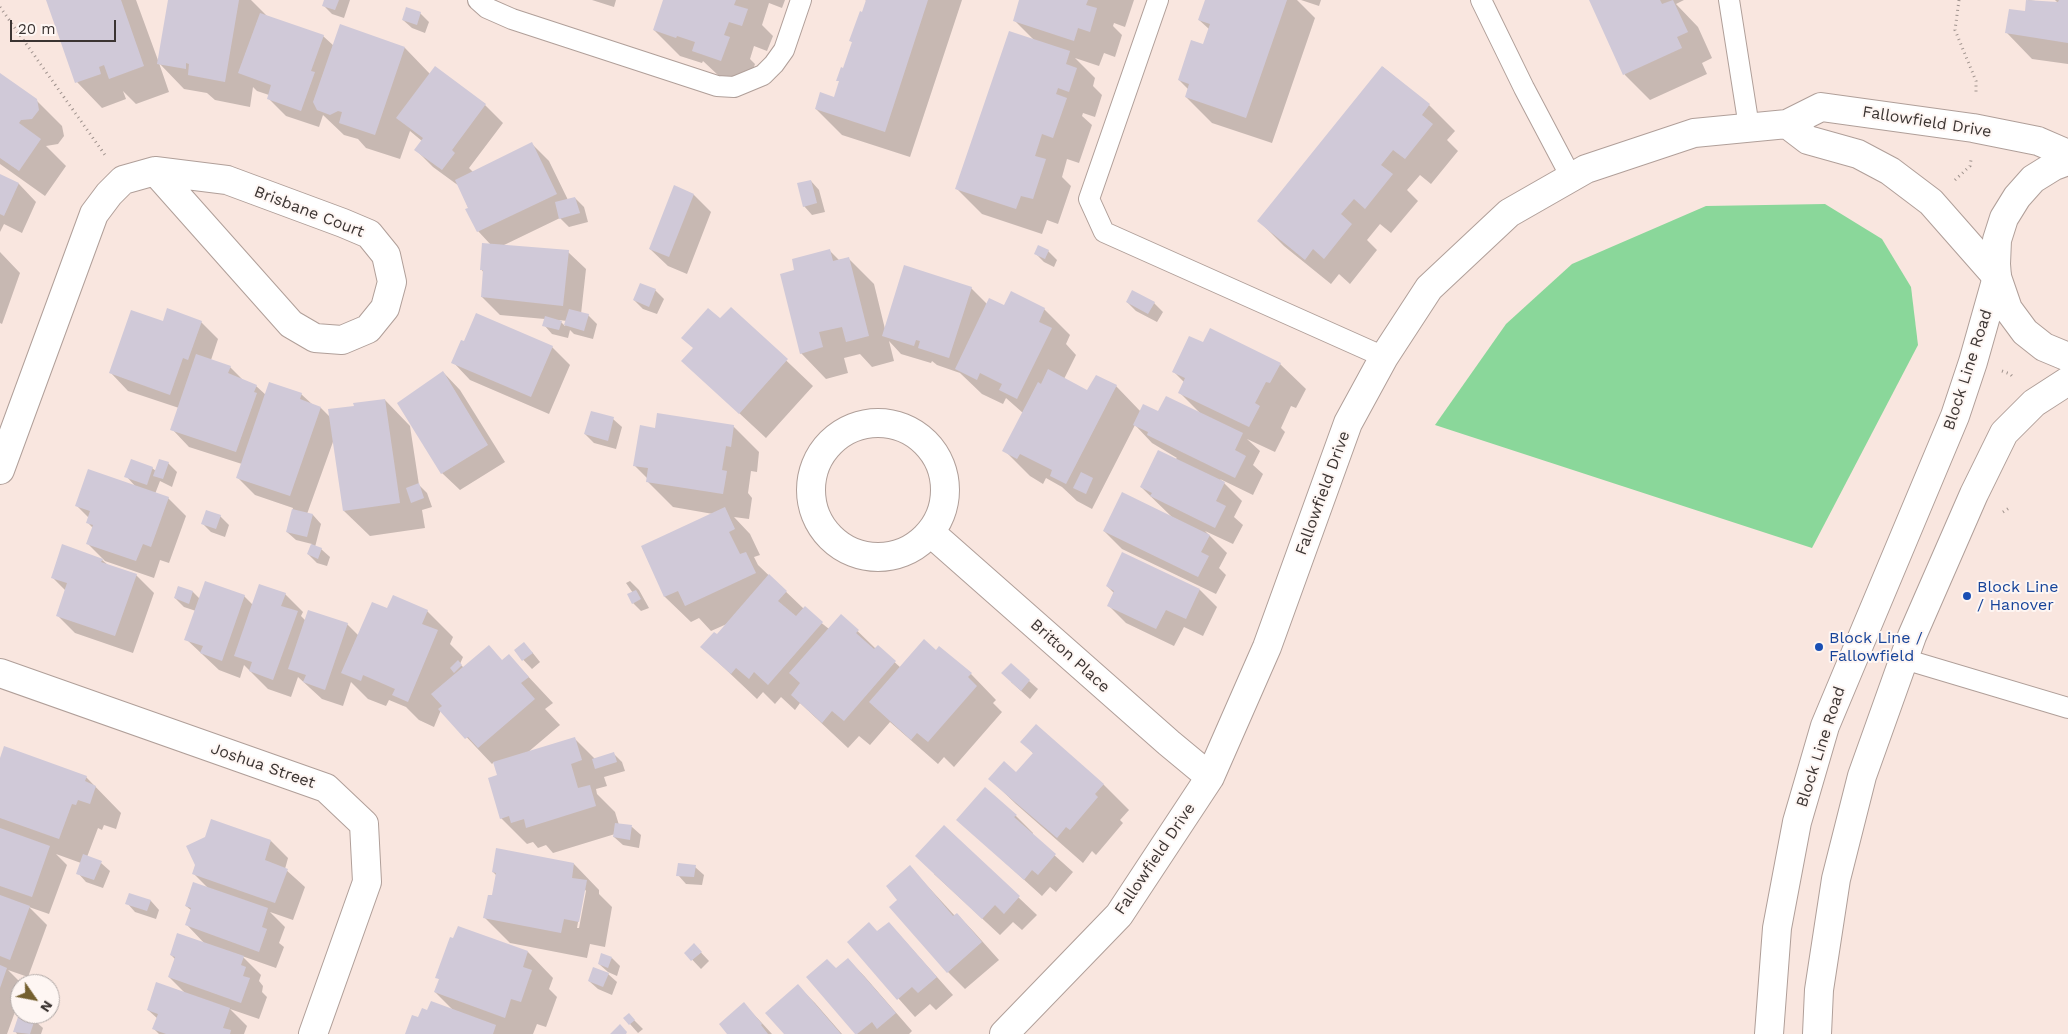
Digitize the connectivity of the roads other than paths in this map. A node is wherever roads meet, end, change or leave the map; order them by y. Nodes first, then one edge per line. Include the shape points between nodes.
1 (478, 0) edge
2 (801, 0) edge
3 (1158, 0) edge
4 (1482, 0) edge
5 (1729, 0) edge
6 (1787, 124) junction
7 (1749, 127) junction
8 (2068, 154) edge
9 (2068, 161) edge
10 (155, 171) junction
11 (1571, 177) junction
12 (1997, 277) junction
13 (1384, 357) junction
14 (2068, 357) edge
15 (2068, 381) edge
16 (0, 470) edge
17 (931, 533) junction
18 (1904, 659) junction
19 (0, 673) edge
20 (2068, 708) edge
21 (1210, 777) junction
22 (313, 1034) edge
23 (1004, 1034) edge
24 (1769, 1034) edge
25 (1817, 1034) edge

1 - 2 lane via 487,8 512,19 717,86 734,87 763,74 774,64 784,50
3 - 13 lane via 1089,199 1104,232
4 - 11 lane
5 - 7 lane
6 - 7 street, Fallowfield Drive
6 - 8 street, Fallowfield Drive via 1821,107 1973,128 2038,141
6 - 12 street via 1808,140 1858,154 1890,171 1931,202
7 - 11 street, Fallowfield Drive via 1694,133
9 - 12 street via 2033,179 2004,218 1998,240
10 - 10 street, Brisbane Court via 291,324 315,338 342,340 368,329 386,308 392,282 386,255 369,234 227,180
10 - 16 street, Brisbane Court via 123,180 94,214
11 - 13 street, Fallowfield Drive via 1509,213 1429,288
12 - 14 street via 2008,309 2025,332 2044,346
12 - 24 street, Block Line Road via 1956,416 1825,726 1797,822 1777,928
13 - 21 street, Fallowfield Drive via 1348,423 1267,647
15 - 18 street via 2034,403 2004,433 1974,494
17 - 17 street via 943,512 946,489 943,469 931,448 907,429 884,422 849,429 830,443 812,475 812,501 819,523 836,544 857,555 885,558 908,552
17 - 21 street, Britton Place
18 - 20 lane
18 - 25 street via 1862,776 1836,879 1819,990
19 - 22 street, Joshua Street via 326,788 364,824 368,882
21 - 23 street, Fallowfield Drive via 1119,915

